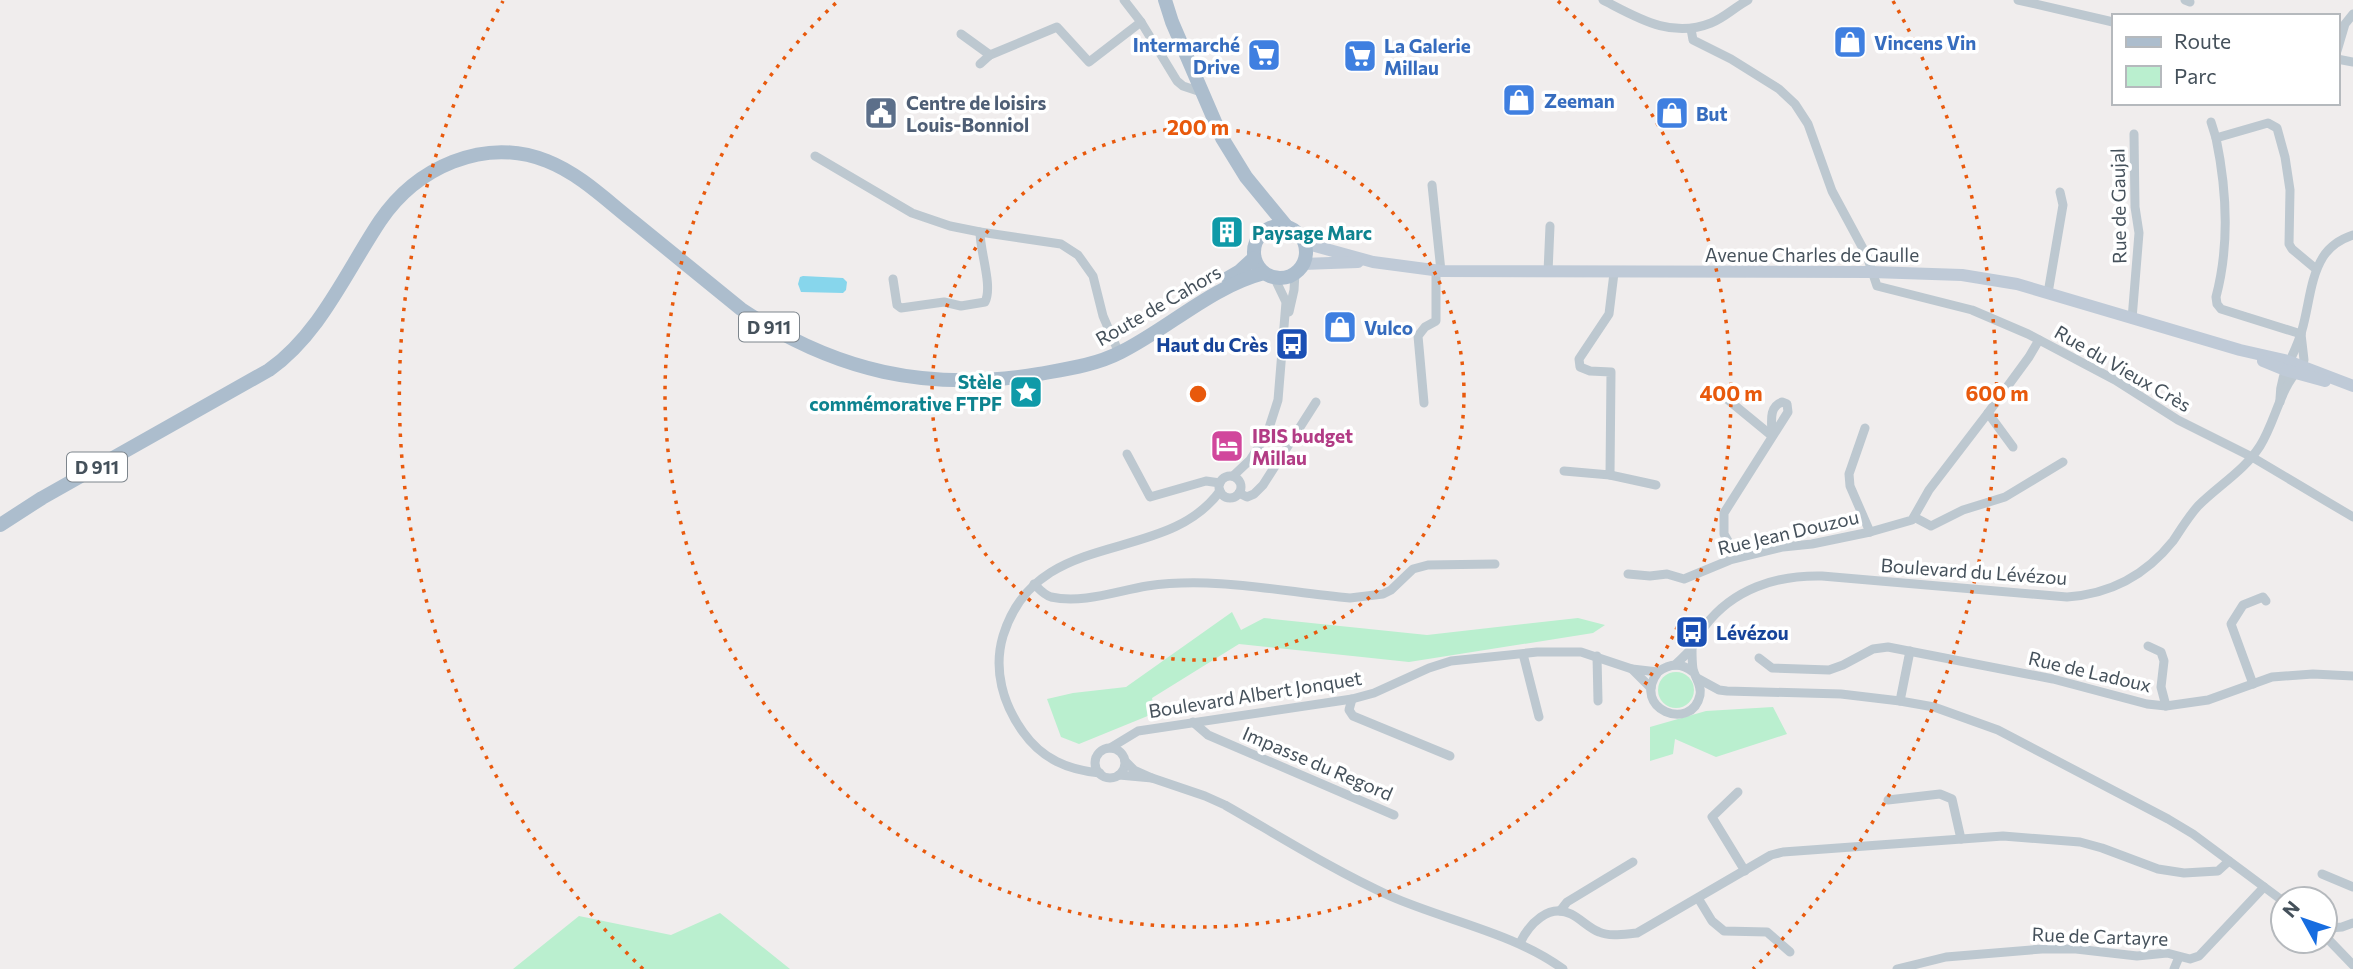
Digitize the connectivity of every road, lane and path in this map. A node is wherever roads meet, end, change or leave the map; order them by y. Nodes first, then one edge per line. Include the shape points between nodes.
1 (1124, 0) edge
2 (1165, 0) edge
3 (1603, 0) edge
4 (1748, 0) edge
5 (2018, 0) edge
6 (2059, 4) edge
7 (2353, 14) edge
8 (1140, 22) junction
9 (2112, 22) edge
10 (1691, 29) junction
11 (961, 34) dead end
12 (2339, 44) edge
13 (990, 55) junction
14 (980, 64) dead end
15 (1201, 92) junction
16 (2211, 121) dead end
17 (2134, 134) dead end
18 (2216, 138) junction
19 (815, 156) dead end
20 (1432, 185) dead end
21 (1257, 192) junction
22 (2060, 192) dead end
23 (1287, 226) junction
24 (1550, 226) dead end
25 (1267, 229) junction
26 (980, 232) junction
27 (2353, 235) edge
28 (1304, 243) junction
29 (1254, 258) junction
30 (1373, 262) junction
31 (1299, 269) junction
32 (2316, 270) junction
33 (1439, 271) junction
34 (1548, 272) junction
35 (1872, 272) junction
36 (1614, 273) junction
37 (1269, 275) junction
38 (893, 279) dead end
39 (2048, 293) junction
40 (2132, 319) junction
41 (2301, 334) junction
42 (1284, 338) junction
43 (2039, 340) junction
44 (1117, 350) junction
45 (2292, 368) junction
46 (2353, 386) edge
47 (1727, 399) dead end
48 (1316, 402) dead end
49 (1424, 403) dead end
50 (1988, 413) junction
51 (1865, 428) dead end
52 (2013, 447) dead end
53 (1127, 454) dead end
54 (2252, 457) junction
55 (2063, 462) dead end
56 (1564, 471) dead end
57 (1610, 475) junction
58 (1236, 479) junction
59 (1656, 485) dead end
60 (1222, 490) junction
61 (1239, 493) junction
62 (42, 498) junction
63 (1914, 517) junction
64 (2353, 517) edge
65 (0, 518) edge
66 (0, 525) edge
67 (1870, 531) junction
68 (1783, 547) junction
69 (1495, 564) dead end
70 (1628, 574) dead end
71 (1034, 584) junction
72 (2266, 601) dead end
73 (2148, 646) dead end
74 (1692, 648) junction
75 (1910, 651) junction
76 (1523, 654) junction
77 (1597, 656) junction
78 (1759, 658) dead end
79 (1675, 665) junction
80 (1632, 669) junction
81 (1658, 672) junction
82 (1695, 675) junction
83 (2353, 676) edge
84 (2253, 684) junction
85 (1651, 688) junction
86 (1719, 690) junction
87 (1352, 699) junction
88 (1699, 700) junction
89 (1598, 701) dead end
90 (1900, 701) junction
91 (2166, 706) junction
92 (1539, 717) dead end
93 (1193, 722) junction
94 (1128, 736) junction
95 (1110, 748) junction
96 (1450, 755) dead end
97 (1097, 756) junction
98 (1124, 758) junction
99 (1065, 767) junction
100 (1100, 774) junction
101 (1119, 775) junction
102 (1152, 779) junction
103 (1738, 792) dead end
104 (1888, 800) dead end
105 (1394, 815) dead end
106 (1961, 839) junction
107 (2229, 861) junction
108 (1633, 862) dead end
109 (1745, 871) junction
110 (2322, 874) dead end
111 (2264, 887) junction
112 (2353, 887) edge
113 (2269, 891) edge
114 (1698, 898) junction
115 (1560, 911) junction
116 (1520, 943) junction
117 (2339, 947) edge
118 (1790, 952) dead end
119 (2179, 957) junction
120 (2353, 965) edge
121 (1901, 968) edge
122 (1563, 969) edge
123 (2174, 969) edge

1 - 8 street
2 - 15 main road
3 - 10 street via 1656,26
4 - 10 street via 1711,23
5 - 6 street
6 - 9 street
7 - 12 street
8 - 13 street via 1089,62 1057,27
8 - 15 street via 1177,81
10 - 35 street via 1693,40 1779,89 1795,104
11 - 13 street
13 - 14 street
15 - 21 main road via 1235,160
16 - 18 street
17 - 40 street, Rue de Gaujal via 2139,233
18 - 32 street via 2268,123 2277,128 2290,190 2289,244
18 - 41 street via 2226,221 2217,304
19 - 26 street via 912,213
20 - 33 street
21 - 23 main road
21 - 25 main road via 1266,210
22 - 39 street via 2063,205
23 - 25 main road
23 - 28 main road via 1300,234
24 - 34 street
25 - 29 main road via 1256,241
26 - 38 street via 988,287 985,302 901,308
26 - 44 street via 1060,244 1078,255 1093,276
27 - 32 street via 2335,244
28 - 30 main road
28 - 31 main road via 1306,254
29 - 37 main road
29 - 44 main road, Route de Cahors / D 911
30 - 31 main road
30 - 33 main road, Avenue Charles de Gaulle
31 - 37 main road via 1285,277
31 - 42 street
32 - 41 street
33 - 34 main road, Avenue Charles de Gaulle
33 - 49 street via 1436,321 1418,336
34 - 36 main road, Avenue Charles de Gaulle
35 - 36 main road, Avenue Charles de Gaulle
35 - 39 main road, Avenue Charles de Gaulle via 1962,275
35 - 43 street, Rue du Vieux Crès via 1877,286 1972,310
36 - 57 street via 1609,314 1579,359 1580,367 1611,372
37 - 42 street via 1286,302
37 - 44 main road, Route de Cahors / D 911 via 1228,285 1150,336
39 - 40 main road, Avenue Charles de Gaulle
40 - 45 main road, Avenue Charles de Gaulle
41 - 45 street, Boulevard du Lévézou
41 - 45 street via 2304,360
42 - 58 street via 1275,413
43 - 50 street
43 - 54 street, Rue du Vieux Crès
44 - 62 main road, Route de Cahors / D 911 via 1071,367 960,380 882,372 832,358 741,309 594,189 561,168 519,154 486,154 440,167 402,193 306,336 285,359
45 - 46 main road, Avenue Charles de Gaulle
45 - 46 main road, Avenue Charles de Gaulle
45 - 54 street, Boulevard du Lévézou via 2274,420
47 - 68 street via 1772,436 1727,505 1724,534 1732,548 1740,551
48 - 61 street via 1263,485 1247,497
50 - 52 street
50 - 63 street
51 - 67 street via 1849,474
53 - 60 street via 1150,497 1206,481
54 - 64 street, Rue du Vieux Crès
54 - 74 street, Boulevard du Lévézou via 2196,509 2157,559 2112,588 2067,597 1793,577 1739,595 1706,624
55 - 63 street, Rue Jean Douzou via 2005,497 1931,526
56 - 57 street
57 - 59 street
58 - 60 street via 1224,478
58 - 61 street
60 - 61 street via 1233,497
60 - 71 street via 1207,505 1162,532 1072,562
62 - 65 main road, D 911
62 - 66 main road, D 911
63 - 67 street, Rue Jean Douzou
67 - 68 street, Rue Jean Douzou
68 - 70 street, Rue Jean Douzou via 1730,560 1684,579
69 - 71 street via 1428,565 1413,569 1391,590 1350,598 1191,582 1060,598 1050,597
71 - 99 street via 1008,620 1001,643 1001,684 1014,719 1028,739
72 - 84 street via 2263,597 2244,605 2231,624
73 - 91 street via 2161,652 2164,660 2161,687
74 - 79 street, Boulevard du Lévézou
74 - 82 street
75 - 78 street, Rue de Ladoux via 1873,649 1843,666 1818,671 1772,668
75 - 90 street
75 - 91 street, Rue de Ladoux via 2053,678
76 - 77 street, Boulevard Albert Jonquet via 1570,651
76 - 87 street, Boulevard Albert Jonquet via 1451,662
76 - 92 street
77 - 80 street, Boulevard Albert Jonquet
77 - 89 street
79 - 81 street
79 - 82 street
80 - 81 street, Boulevard Albert Jonquet
80 - 85 street, Boulevard Albert Jonquet
81 - 85 street
82 - 86 street
82 - 88 street
83 - 84 street, Rue de Ladoux via 2285,675
84 - 91 street, Rue de Ladoux via 2208,700
85 - 88 street via 1658,707 1670,714 1684,713
86 - 88 street
86 - 90 street
87 - 93 street, Boulevard Albert Jonquet
87 - 96 street via 1349,710 1353,716
90 - 107 street via 1934,707 1998,730 2168,819
93 - 94 street, Boulevard Albert Jonquet via 1138,730
93 - 105 street, Impasse du Regord via 1208,735
94 - 95 street, Boulevard Albert Jonquet
94 - 98 street, Boulevard Albert Jonquet
95 - 97 street
95 - 98 street
97 - 99 street via 1084,765
97 - 100 street
98 - 101 street
98 - 102 street via 1134,770
99 - 100 street
100 - 101 street
101 - 102 street
102 - 116 street via 1225,805 1389,895
103 - 109 street via 1712,817
104 - 106 street via 1947,796 1952,799
106 - 107 street via 2003,836 2080,842 2158,869 2184,873 2217,871
106 - 109 street via 1783,852
107 - 111 street
108 - 115 street via 1567,902
109 - 114 street
110 - 112 street
111 - 113 street
111 - 119 street, Rue de Cartayre via 2199,956
114 - 115 street via 1637,933 1618,935 1599,933
114 - 118 street via 1717,927 1767,932
115 - 116 street via 1533,922
116 - 122 street
117 - 120 street
119 - 121 street, Rue de Cartayre via 2042,949 1946,957
119 - 123 street

